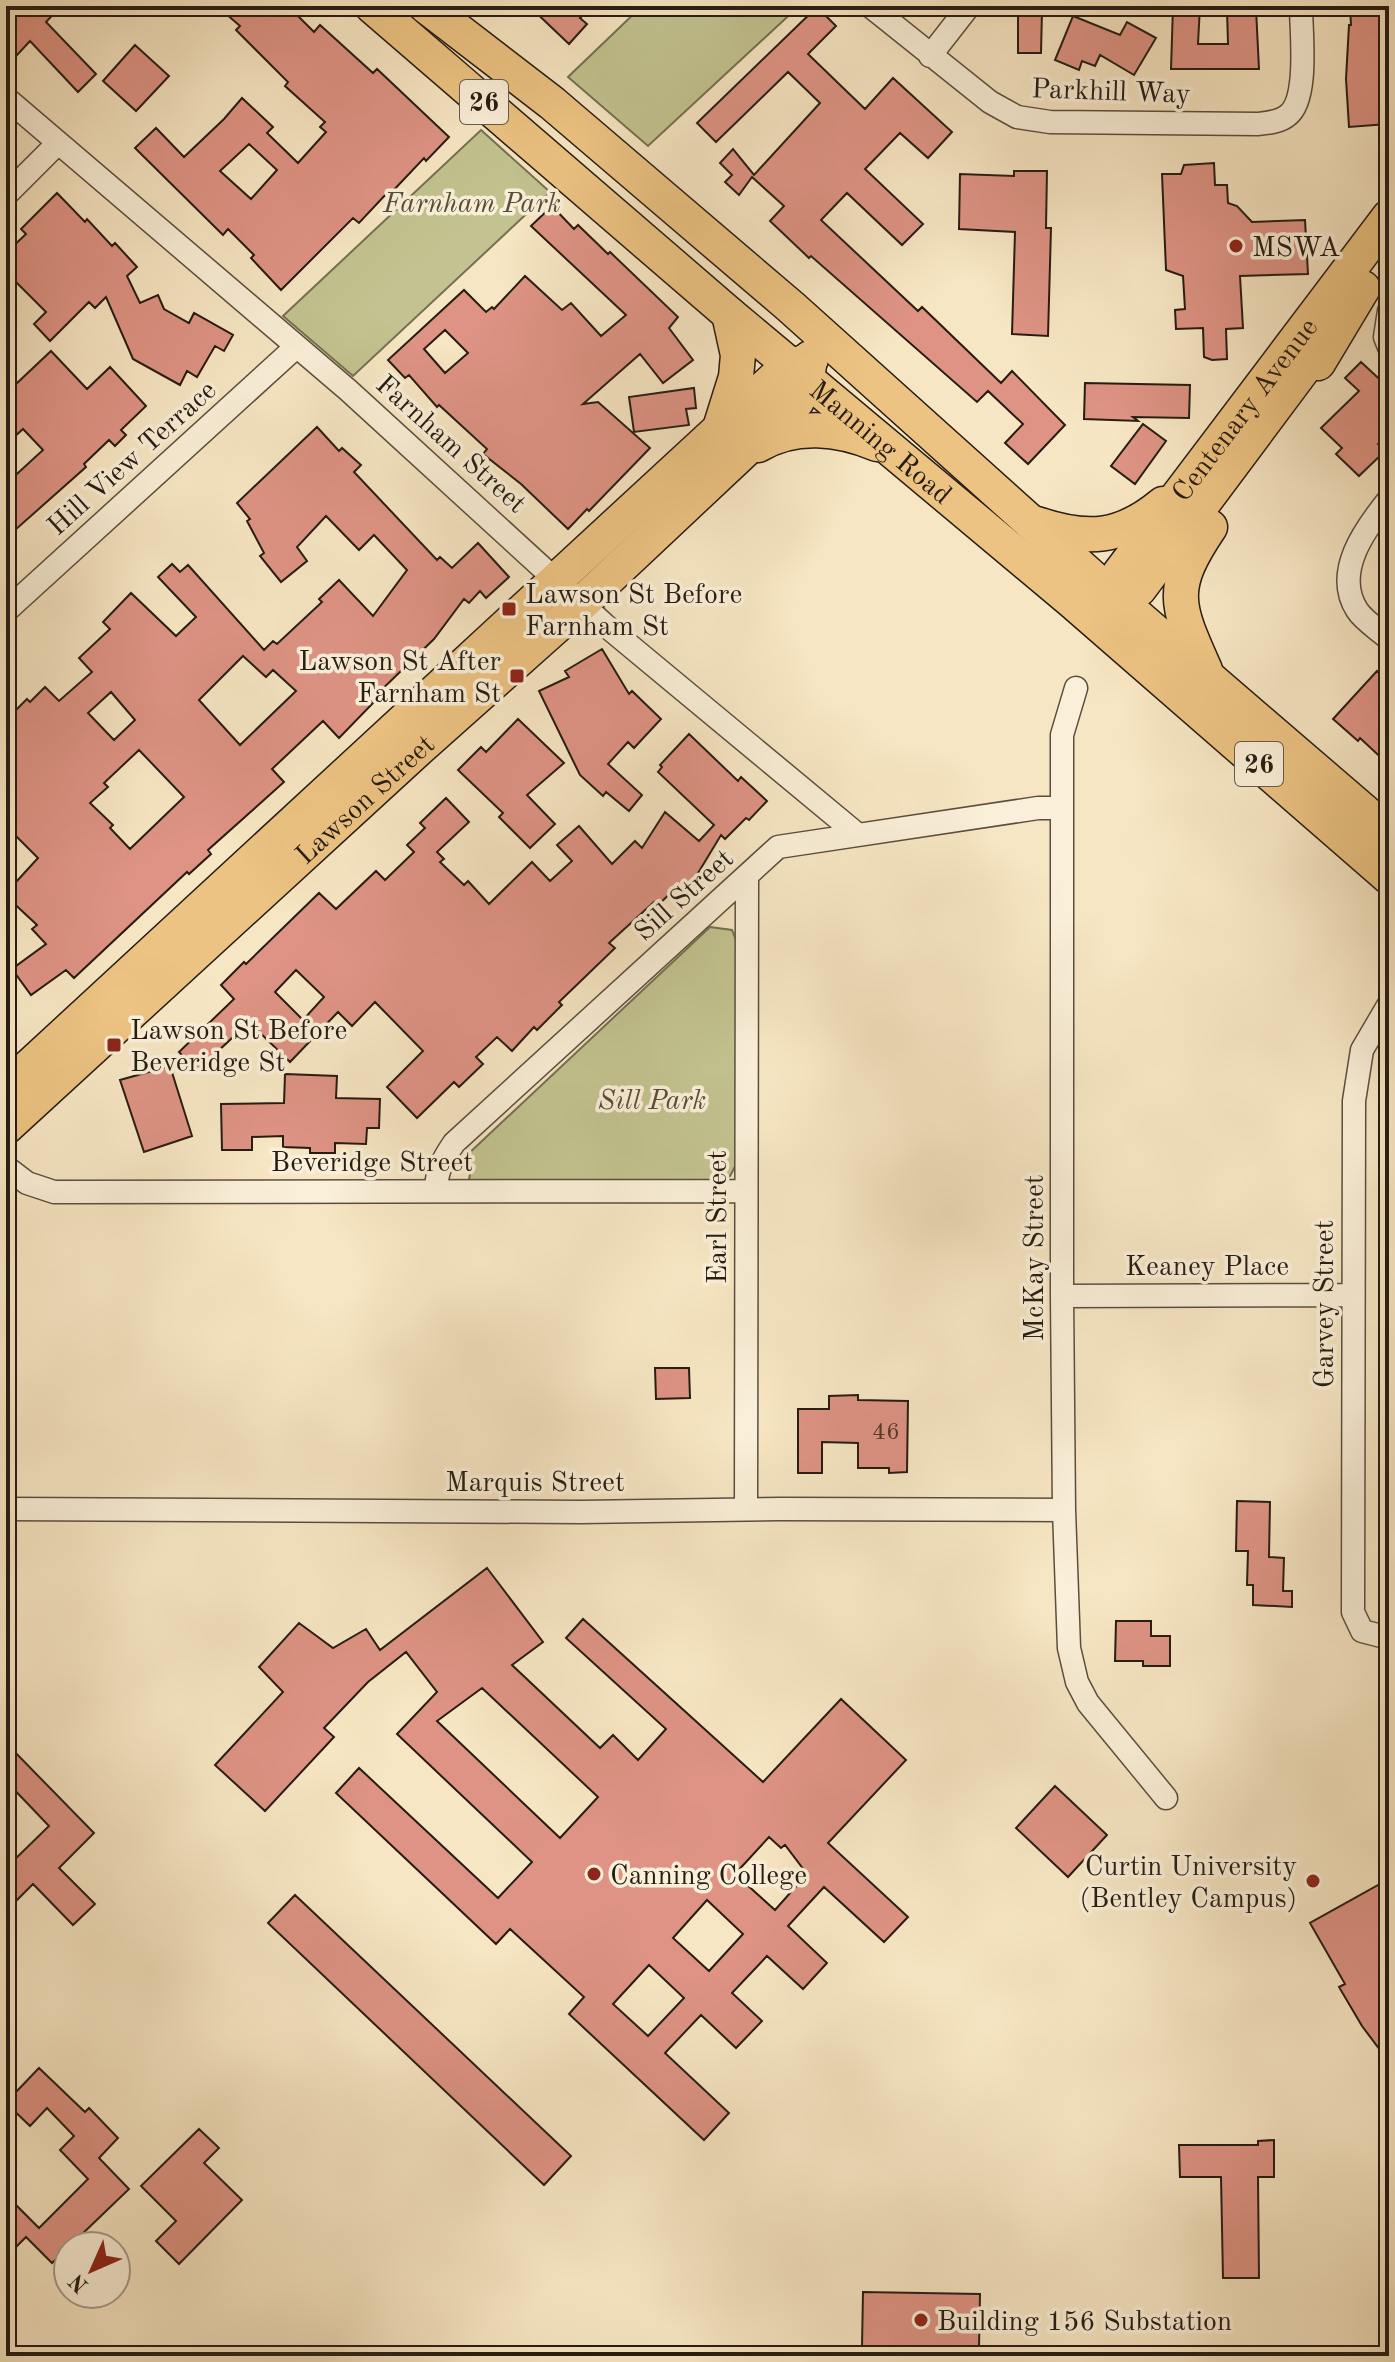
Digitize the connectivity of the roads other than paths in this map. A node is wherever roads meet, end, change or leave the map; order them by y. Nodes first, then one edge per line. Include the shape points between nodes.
1 (372, 6) edge
2 (426, 6) edge
3 (870, 6) edge
4 (969, 6) edge
5 (1301, 6) edge
6 (930, 56) junction
7 (6, 98) edge
8 (58, 143) junction
9 (6, 195) edge
10 (1389, 217) edge
11 (1389, 254) edge
12 (1363, 288) junction
13 (1389, 311) edge
14 (798, 313) junction
15 (729, 314) junction
16 (296, 347) junction
17 (1389, 347) edge
18 (803, 368) junction
19 (861, 370) junction
20 (720, 428) junction
21 (898, 456) junction
22 (733, 462) junction
23 (1182, 488) junction
24 (1389, 499) edge
25 (1029, 521) junction
26 (557, 579) junction
27 (1072, 601) junction
28 (1115, 601) junction
29 (582, 603) junction
30 (6, 611) edge
31 (1389, 639) edge
32 (1120, 643) junction
33 (1208, 677) junction
34 (1076, 688) dead end
35 (1062, 808) junction
36 (1389, 833) edge
37 (857, 834) junction
38 (747, 877) junction
39 (1389, 877) edge
40 (1389, 1004) edge
41 (6, 1088) edge
42 (6, 1127) edge
43 (6, 1167) edge
44 (436, 1191) junction
45 (745, 1191) junction
46 (1352, 1295) junction
47 (1062, 1296) junction
48 (6, 1509) edge
49 (746, 1509) junction
50 (1064, 1510) junction
51 (1389, 1638) edge
52 (1166, 1798) dead end

1 - 15 main road, Manning Road / 26
2 - 14 main road, Manning Road / 26 via 552,103
3 - 6 street, Parkhill Way
4 - 6 street
5 - 6 street, Parkhill Way via 1297,104 1289,115 1258,124 1050,122 1017,117
7 - 8 street, Farnham Street
8 - 9 street
8 - 16 street, Farnham Street
10 - 23 main road, Centenary Avenue
11 - 12 main road, Centenary Avenue
12 - 28 main road, Centenary Avenue via 1139,589
12 - 33 main road via 1263,455 1188,560 1181,607
13 - 17 street
14 - 18 main road via 809,338
14 - 19 main road, Manning Road / 26
15 - 18 main road, Manning Road / 26
15 - 20 main road via 738,355
16 - 26 street, Farnham Street
16 - 30 street, Hill View Terrace
18 - 19 main road via 818,357 842,359
18 - 20 main road, Lawson Street
18 - 21 main road, Manning Road / 26
18 - 22 main road, Lawson Street via 797,401
19 - 25 main road, Manning Road / 26
20 - 26 main road, Lawson Street
21 - 22 main road via 860,438 813,430 762,442
21 - 27 main road, Manning Road / 26
22 - 29 main road, Lawson Street
23 - 25 main road via 1130,526 1103,534 1066,534
23 - 28 main road, Centenary Avenue via 1120,573
24 - 31 street via 1356,548 1347,575 1359,613
25 - 28 main road, Manning Road / 26
26 - 29 street, Farnham Street
26 - 41 main road, Lawson Street
27 - 28 main road via 1089,607
27 - 32 main road, Manning Road / 26
28 - 32 main road via 1113,626
28 - 33 main road, Manning Road / 26
29 - 37 street, Farnham Street
29 - 42 main road, Lawson Street
32 - 39 main road, Manning Road / 26
33 - 36 main road, Manning Road / 26
34 - 35 street, McKay Street via 1062,735
35 - 37 street, Sill Street
35 - 47 street, McKay Street
37 - 38 street, Sill Street via 778,847
38 - 44 street, Sill Street via 454,1143 442,1160
38 - 45 street, Earl Street
40 - 46 street, Garvey Street via 1362,1050 1354,1101
43 - 44 street, Beveridge Street via 27,1183 54,1192
44 - 45 street, Beveridge Street
45 - 49 street, Earl Street
46 - 47 street, Keaney Place
46 - 51 street, Garvey Street via 1353,1612 1362,1631
47 - 50 street, McKay Street
48 - 49 street, Marquis Street
49 - 50 street, Marquis Street
50 - 52 street, McKay Street via 1069,1648 1077,1682 1098,1716

